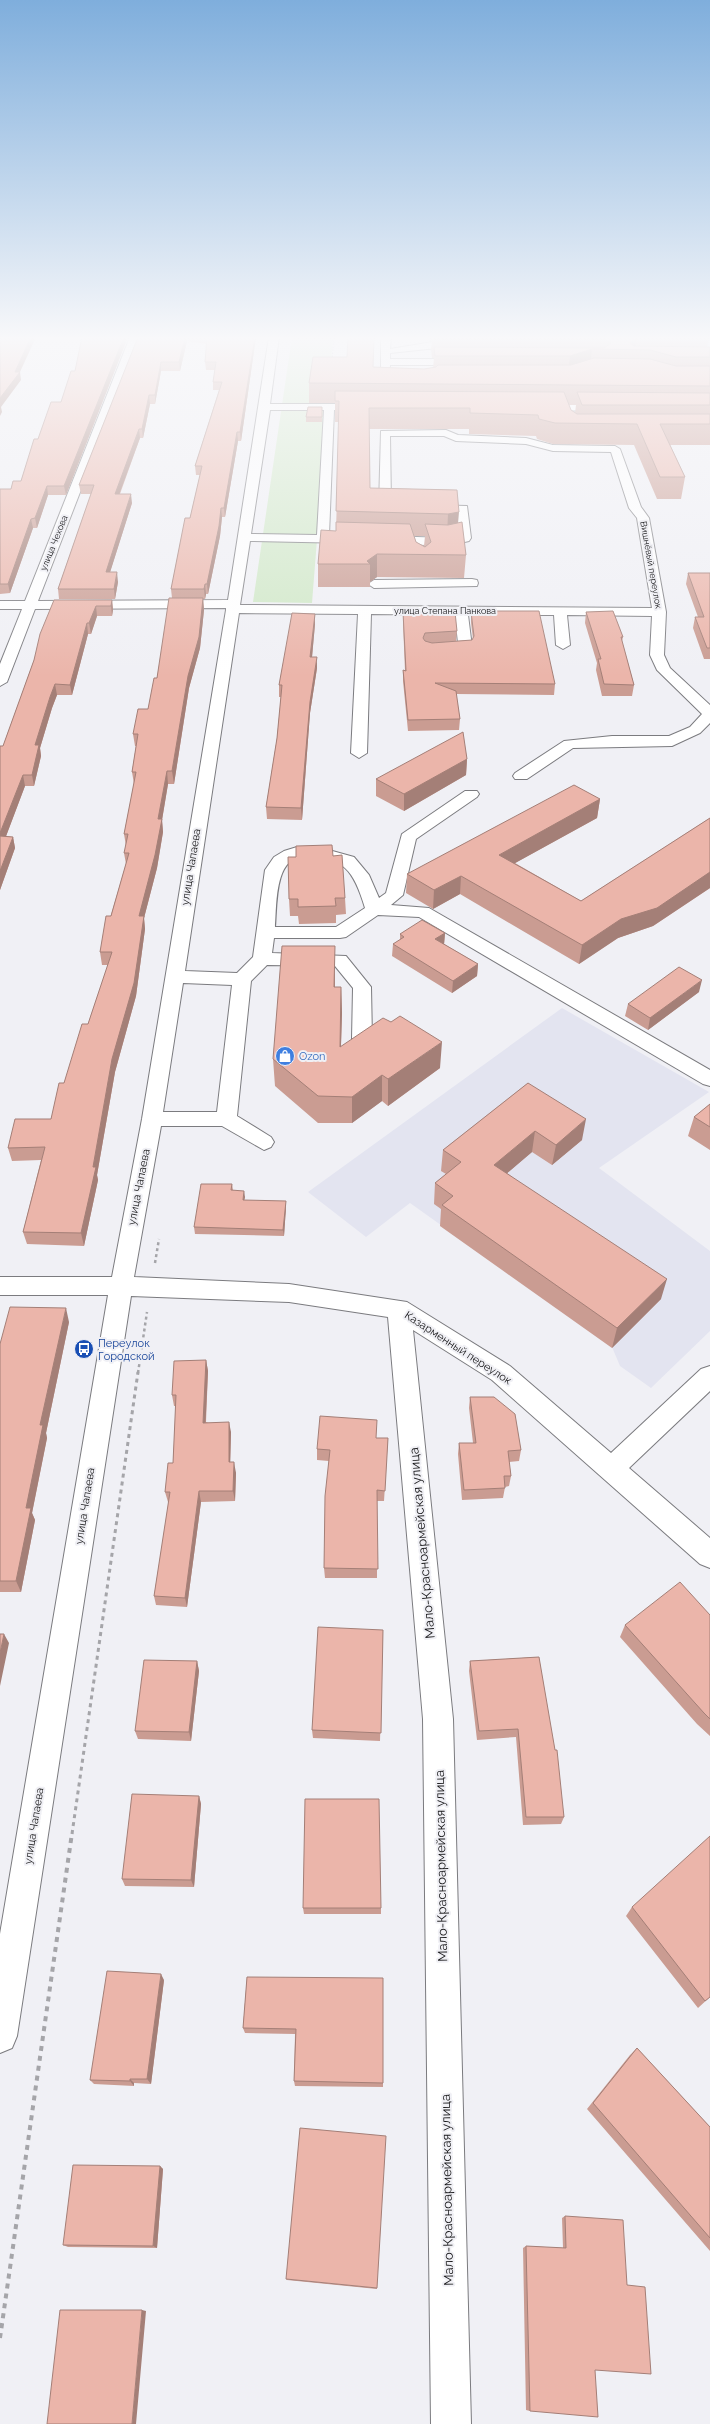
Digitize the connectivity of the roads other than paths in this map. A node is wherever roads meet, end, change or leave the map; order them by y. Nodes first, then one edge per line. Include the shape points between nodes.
1 (91, 450) edge
2 (258, 450) edge
3 (327, 450) edge
4 (385, 450) edge
5 (615, 450) edge
6 (244, 537) junction
7 (323, 539) junction
8 (361, 539) edge
9 (376, 540) edge
10 (414, 540) junction
11 (419, 552) edge
12 (472, 583) dead end
13 (374, 584) edge
14 (0, 605) edge
15 (30, 605) junction
16 (232, 606) junction
17 (365, 610) junction
18 (461, 611) junction
19 (560, 611) junction
20 (659, 612) junction
21 (563, 645) dead end
22 (431, 648) edge
23 (0, 682) edge
24 (710, 713) edge
25 (359, 753) dead end
26 (521, 776) dead end
27 (471, 794) dead end
28 (374, 910) junction
29 (266, 932) junction
30 (262, 959) junction
31 (173, 977) junction
32 (242, 979) junction
33 (362, 1039) edge
34 (710, 1079) edge
35 (152, 1119) junction
36 (226, 1120) junction
37 (264, 1142) dead end
38 (0, 1286) edge
39 (120, 1286) junction
40 (399, 1309) junction
41 (710, 1376) edge
42 (612, 1469) junction
43 (710, 1555) edge
44 (0, 2036) edge
45 (451, 2424) edge

1 - 15 street, улица Чехова
2 - 6 street, улица Чапаева
3 - 7 street
4 - 10 street, Вишнёвый переулок via 385,507 463,508 465,538 447,542
5 - 20 street, Вишнёвый переулок via 634,508 643,518
6 - 7 street
6 - 16 street, улица Чапаева
7 - 8 street
9 - 10 street
10 - 11 street
12 - 13 street via 424,578
14 - 15 street, улица Степана Панкова
15 - 16 street, улица Степана Панкова
15 - 23 street, улица Чехова
16 - 17 street, улица Степана Панкова
16 - 31 street, улица Чапаева
17 - 18 street, улица Степана Панкова
17 - 25 street
18 - 19 street, улица Степана Панкова
18 - 22 street via 466,648
19 - 20 street, улица Степана Панкова
19 - 21 street
20 - 24 street, Вишнёвый переулок via 657,654 664,670
24 - 26 street via 695,730 672,741 569,744
27 - 28 street via 408,837 394,895
28 - 29 street via 340,933
28 - 29 street via 365,881 351,862 333,854 296,852 281,859 273,870
28 - 34 street via 423,912
29 - 30 street
30 - 32 street
30 - 33 street via 340,960 362,987
31 - 32 street
31 - 35 street, улица Чапаева
32 - 36 street
35 - 36 street
35 - 39 street, улица Чапаева
36 - 37 street
38 - 39 street, Казарменный переулок
39 - 40 street, Казарменный переулок via 289,1293
39 - 44 street, улица Чапаева
40 - 42 street, Казарменный переулок via 500,1374
40 - 45 street, Мало-Красноармейская улица via 438,1719
41 - 42 street
42 - 43 street, Казарменный переулок

